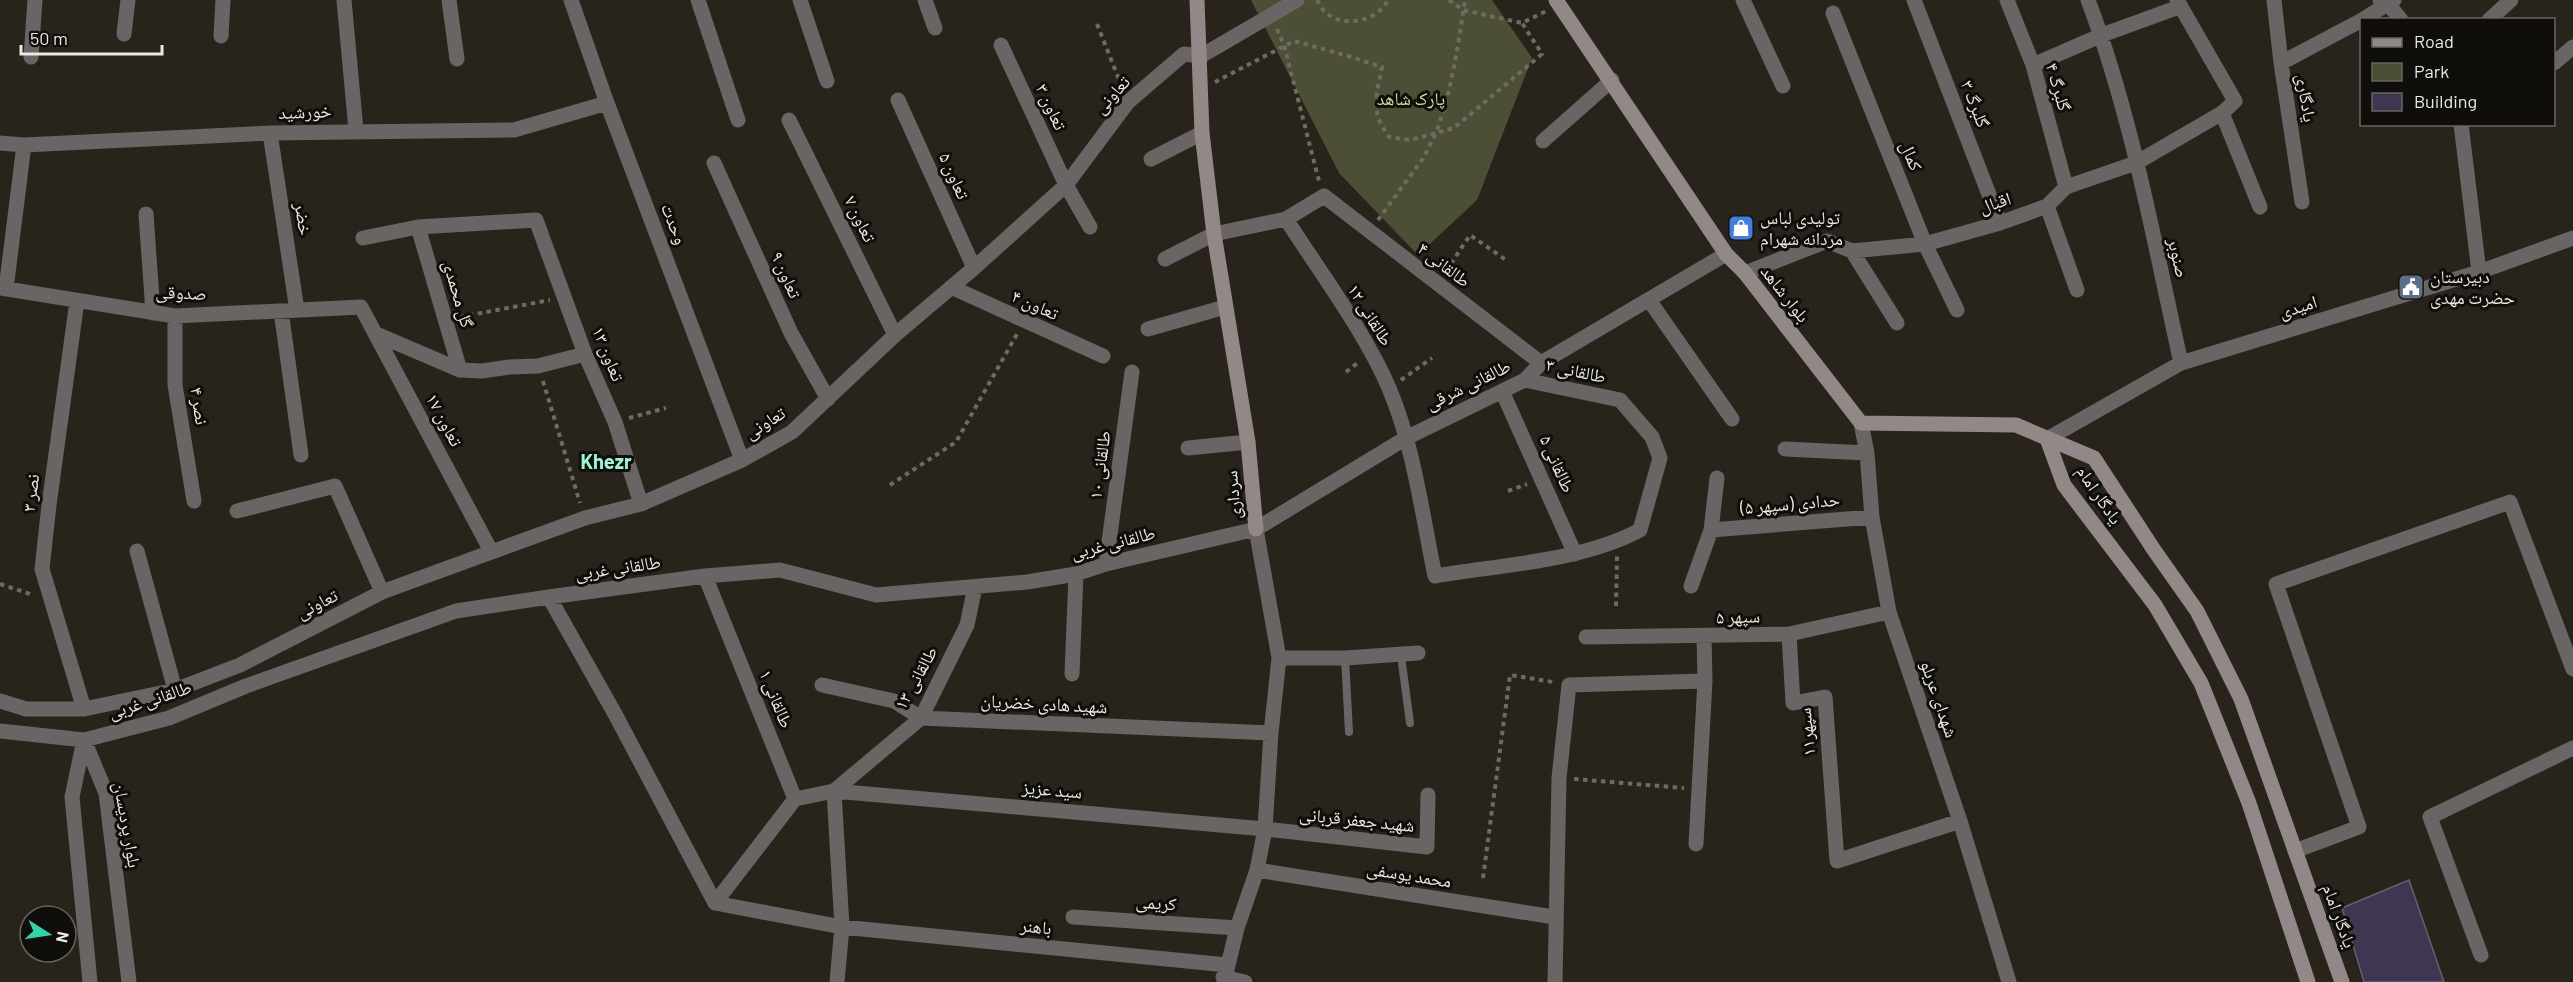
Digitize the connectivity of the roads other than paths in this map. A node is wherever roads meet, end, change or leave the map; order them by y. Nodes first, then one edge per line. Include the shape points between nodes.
1 (35, 0) edge
2 (128, 0) edge
3 (223, 0) edge
4 (344, 0) edge
5 (449, 0) edge
6 (572, 0) edge
7 (698, 0) edge
8 (800, 0) edge
9 (925, 0) edge
10 (1197, 0) edge
11 (1297, 0) edge
12 (1743, 0) edge
13 (1914, 0) edge
14 (2007, 0) edge
15 (2088, 0) edge
16 (2274, 0) edge
17 (2511, 0) edge
18 (1558, 2) edge
19 (2388, 2) edge
20 (2178, 3) edge
21 (1833, 13) dead end
22 (2365, 18) edge
23 (2400, 18) edge
24 (2491, 18) edge
25 (2360, 21) edge
26 (934, 28) dead end
27 (124, 34) dead end
28 (2102, 35) junction
29 (221, 36) dead end
30 (1001, 45) dead end
31 (2573, 47) edge
32 (1201, 56) junction
33 (31, 57) dead end
34 (457, 59) dead end
35 (2555, 61) edge
36 (2281, 63) junction
37 (2033, 65) junction
38 (827, 81) dead end
39 (1612, 81) junction
40 (1783, 86) dead end
41 (898, 100) dead end
42 (607, 103) junction
43 (2222, 113) junction
44 (738, 120) dead end
45 (789, 120) dead end
46 (2461, 126) edge
47 (356, 130) junction
48 (270, 133) junction
49 (1202, 133) junction
50 (1543, 141) dead end
51 (0, 143) edge
52 (24, 145) junction
53 (1151, 159) dead end
54 (714, 163) dead end
55 (2136, 163) junction
56 (1066, 185) junction
57 (2066, 187) junction
58 (2302, 202) dead end
59 (2047, 206) junction
60 (2260, 207) dead end
61 (146, 214) dead end
62 (1286, 219) junction
63 (2000, 223) junction
64 (418, 227) junction
65 (1090, 228) dead end
66 (1214, 234) junction
67 (363, 238) dead end
68 (2572, 239) edge
69 (1925, 244) junction
70 (1852, 251) junction
71 (1726, 254) junction
72 (1165, 259) dead end
73 (974, 268) junction
74 (2479, 272) junction
75 (1745, 273) junction
76 (951, 287) junction
77 (3, 289) edge
78 (2077, 290) dead end
79 (1649, 300) junction
80 (77, 301) junction
81 (361, 307) joint
82 (1225, 307) junction
83 (297, 310) junction
84 (1957, 310) dead end
85 (280, 311) junction
86 (153, 313) junction
87 (175, 316) junction
88 (1897, 323) dead end
89 (1148, 329) dead end
90 (376, 334) junction
91 (895, 335) junction
92 (585, 354) junction
93 (1103, 356) dead end
94 (1541, 363) junction
95 (2181, 363) junction
96 (460, 370) junction
97 (1132, 372) dead end
98 (1525, 380) junction
99 (1502, 391) junction
100 (828, 399) junction
101 (1732, 419) dead end
102 (1861, 423) junction
103 (1406, 438) junction
104 (2047, 439) junction
105 (1248, 442) junction
106 (1188, 448) dead end
107 (1785, 449) dead end
108 (1866, 453) junction
109 (301, 455) dead end
110 (742, 460) junction
111 (1717, 478) dead end
112 (194, 501) dead end
113 (641, 504) junction
114 (237, 511) dead end
115 (1872, 517) junction
116 (1256, 529) junction
117 (1711, 530) junction
118 (137, 551) dead end
119 (491, 551) junction
120 (1575, 554) junction
121 (1106, 564) junction
122 (1076, 574) junction
123 (705, 576) junction
124 (1435, 576) joint
125 (1691, 586) dead end
126 (975, 587) junction
127 (382, 592) junction
128 (549, 597) junction
129 (1889, 612) junction
130 (1789, 634) junction
131 (1586, 637) dead end
132 (1704, 637) junction
133 (1418, 652) dead end
134 (1401, 656) junction
135 (1279, 658) junction
136 (1345, 658) junction
137 (240, 665) junction
138 (2573, 669) edge
139 (1072, 674) dead end
140 (1705, 681) junction
141 (246, 686) junction
142 (822, 686) dead end
143 (175, 690) junction
144 (0, 701) edge
145 (84, 709) junction
146 (921, 718) junction
147 (1410, 723) dead end
148 (0, 731) edge
149 (1349, 732) dead end
150 (1271, 734) junction
151 (84, 740) junction
152 (2573, 748) edge
153 (834, 791) junction
154 (1428, 795) dead end
155 (795, 799) junction
156 (1960, 821) junction
157 (1266, 829) junction
158 (1695, 844) dead end
159 (2295, 851) junction
160 (1257, 870) junction
161 (715, 903) junction
162 (1073, 917) dead end
163 (1554, 917) junction
164 (842, 927) junction
165 (1237, 928) junction
166 (2481, 955) dead end
167 (1225, 974) edge
168 (90, 982) edge
169 (129, 982) edge
170 (837, 982) edge
171 (1245, 982) edge
172 (1555, 982) edge
173 (2009, 982) edge
174 (2308, 982) edge
175 (2342, 982) edge

1 - 33 street
2 - 27 street
3 - 29 street
4 - 47 street
5 - 34 street
6 - 42 street, وحدت
7 - 44 street
8 - 38 street
9 - 26 street
10 - 32 main road, سرداری
11 - 32 street, تعاونی
12 - 40 street
13 - 63 street, گلبرگ ۳
14 - 37 street, گلبرگ ۴
15 - 28 street, صنوبر
16 - 36 street, یادگاری
17 - 24 street
18 - 39 main road, بلوار شاهد
19 - 22 street
19 - 23 street
20 - 28 street
20 - 43 street, اقبال via 2235,101
21 - 69 street, کمال
25 - 36 street
28 - 37 street
28 - 55 street, صنوبر
30 - 56 street, تعاون ۳
31 - 35 street
32 - 49 main road, سرداری
32 - 56 street, تعاونی via 1184,54 1128,102
36 - 58 street, یادگاری
37 - 57 street, گلبرگ ۴
39 - 50 street
39 - 71 main road, بلوار شاهد
41 - 73 street, تعاون ۵
42 - 47 street, خورشید via 514,130
42 - 110 street, وحدت
43 - 55 street, اقبال
43 - 60 street
45 - 91 street, تعاون ۷
46 - 74 street
47 - 48 street, خورشید
48 - 52 street, خورشید
48 - 83 street, خضر
49 - 53 street
49 - 66 main road, سرداری
51 - 52 street, خورشید
52 - 77 street
54 - 100 street, تعاون ۹ via 791,333
55 - 57 street, اقبال
55 - 95 street, صنوبر
56 - 65 street, تعاون ۳
56 - 73 street, تعاونی
57 - 59 street, اقبال
59 - 63 street, اقبال
59 - 78 street
61 - 86 street
62 - 66 street
62 - 94 street, طالقانی ۴ via 1324,196
62 - 103 street, طالقانی ۱۲ via 1370,352 1389,388
63 - 69 street, اقبال
64 - 67 street
64 - 92 street, تعاون ۱۳ via 536,220
64 - 96 street, گل محمدی
66 - 72 street
66 - 82 main road, سرداری
68 - 74 street, امیدی
69 - 70 street, اقبال
69 - 84 street, کمال
70 - 75 street, اقبال via 1827,241
70 - 88 street
71 - 75 main road, بلوار شاهد
71 - 79 street, طالقانی شرقی
73 - 76 street, تعاونی
74 - 95 street, امیدی
75 - 102 main road, بلوار شاهد
76 - 91 street, تعاونی
76 - 93 street, تعاون ۴
77 - 80 street, صدوقی
79 - 94 street, طالقانی شرقی
79 - 101 street
80 - 86 street, صدوقی
80 - 145 street, نصر ۳ via 42,569
81 - 83 street, صدوقی
81 - 90 street, تعاون ۱۷
82 - 89 street
82 - 105 main road, سرداری
83 - 85 street, صدوقی
85 - 87 street, صدوقی
85 - 109 street
86 - 87 street, صدوقی
87 - 112 street, نصر ۴ via 176,385
90 - 96 street
90 - 119 street, تعاون ۱۷
91 - 100 street, تعاونی
92 - 96 street via 538,366
92 - 113 street, تعاون ۱۳ via 615,422
94 - 98 street, طالقانی شرقی
95 - 104 street, امیدی
97 - 121 street, طالقانی ۱۰
98 - 99 street, طالقانی شرقی
98 - 120 street, طالقانی ۳ via 1620,400 1652,437 1660,458 1640,530 1617,542
99 - 103 street, طالقانی شرقی
99 - 120 street, طالقانی ۵
100 - 110 street, تعاونی via 792,432
102 - 104 main road via 2016,425
102 - 108 street, شهدای عربلو
103 - 116 street, طالقانی شرقی
103 - 124 street, طالقانی ۱۲
104 - 159 main road, یادگار امام via 2094,458 2197,611 2241,699
104 - 174 main road, یادگار امام via 2064,485 2155,606 2201,683 2249,803
105 - 106 street
105 - 116 main road, سرداری
107 - 108 street
108 - 115 street, شهدای عربلو
110 - 113 street, تعاونی
111 - 117 street
113 - 119 street, تعاونی via 585,518
114 - 127 street via 335,486
115 - 117 street, حدادی (سپهر ۵)
115 - 129 street, شهدای عربلو
116 - 121 street, طالقانی غربی
116 - 135 street, سرداری
117 - 125 street
118 - 143 street
119 - 127 street, تعاونی
120 - 124 street, طالقانی ۳
121 - 122 street, طالقانی غربی
122 - 126 street, طالقانی غربی
122 - 139 street
123 - 126 street, طالقانی غربی via 780,570 876,595
123 - 128 street, طالقانی غربی
123 - 155 street, طالقانی ۱
126 - 146 street, طالقانی ۱۳ via 967,624
127 - 137 street, تعاونی
128 - 141 street, طالقانی غربی via 456,611
128 - 161 street
129 - 130 street, سپهر ۵
129 - 156 street, شهدای عربلو
130 - 132 street, سپهر ۵
130 - 156 street, سپهر۱۱ via 1793,703 1825,697 1837,861
131 - 132 street, سپهر ۵
132 - 140 street
133 - 134 street
134 - 136 street
134 - 147 lane
135 - 136 street
135 - 150 street, سرداری
136 - 149 lane
137 - 141 street
137 - 143 street, طالقانی غربی
138 - 159 street via 2510,502 2276,584 2359,827
140 - 158 street
140 - 163 street via 1569,685 1559,778
141 - 151 street, طالقانی غربی via 169,718
142 - 146 street, شهید هادی خضریان via 894,702
143 - 145 street, طالقانی غربی
144 - 145 street, طالقانی غربی via 26,709
146 - 150 street, شهید هادی خضریان
146 - 153 street, طالقانی ۱۳
148 - 151 street, طالقانی غربی
150 - 157 street, سرداری
151 - 168 street via 72,797
151 - 169 street, بلوار پردیسان via 106,793
152 - 166 street via 2430,817
153 - 155 street
153 - 157 street, سید عزیز
153 - 164 street
154 - 157 street, شهید جعفر قربانی via 1427,847
155 - 161 street
156 - 173 street, شهدای عربلو
157 - 160 street, سرداری
159 - 175 main road, یادگار امام
160 - 163 street, محمد یوسفی
160 - 165 street, سرداری
161 - 164 street, باهنر
162 - 165 street, کریمی
163 - 172 street
164 - 167 street, باهنر
164 - 170 street
165 - 167 street, سرداری
167 - 171 street, باهنر

